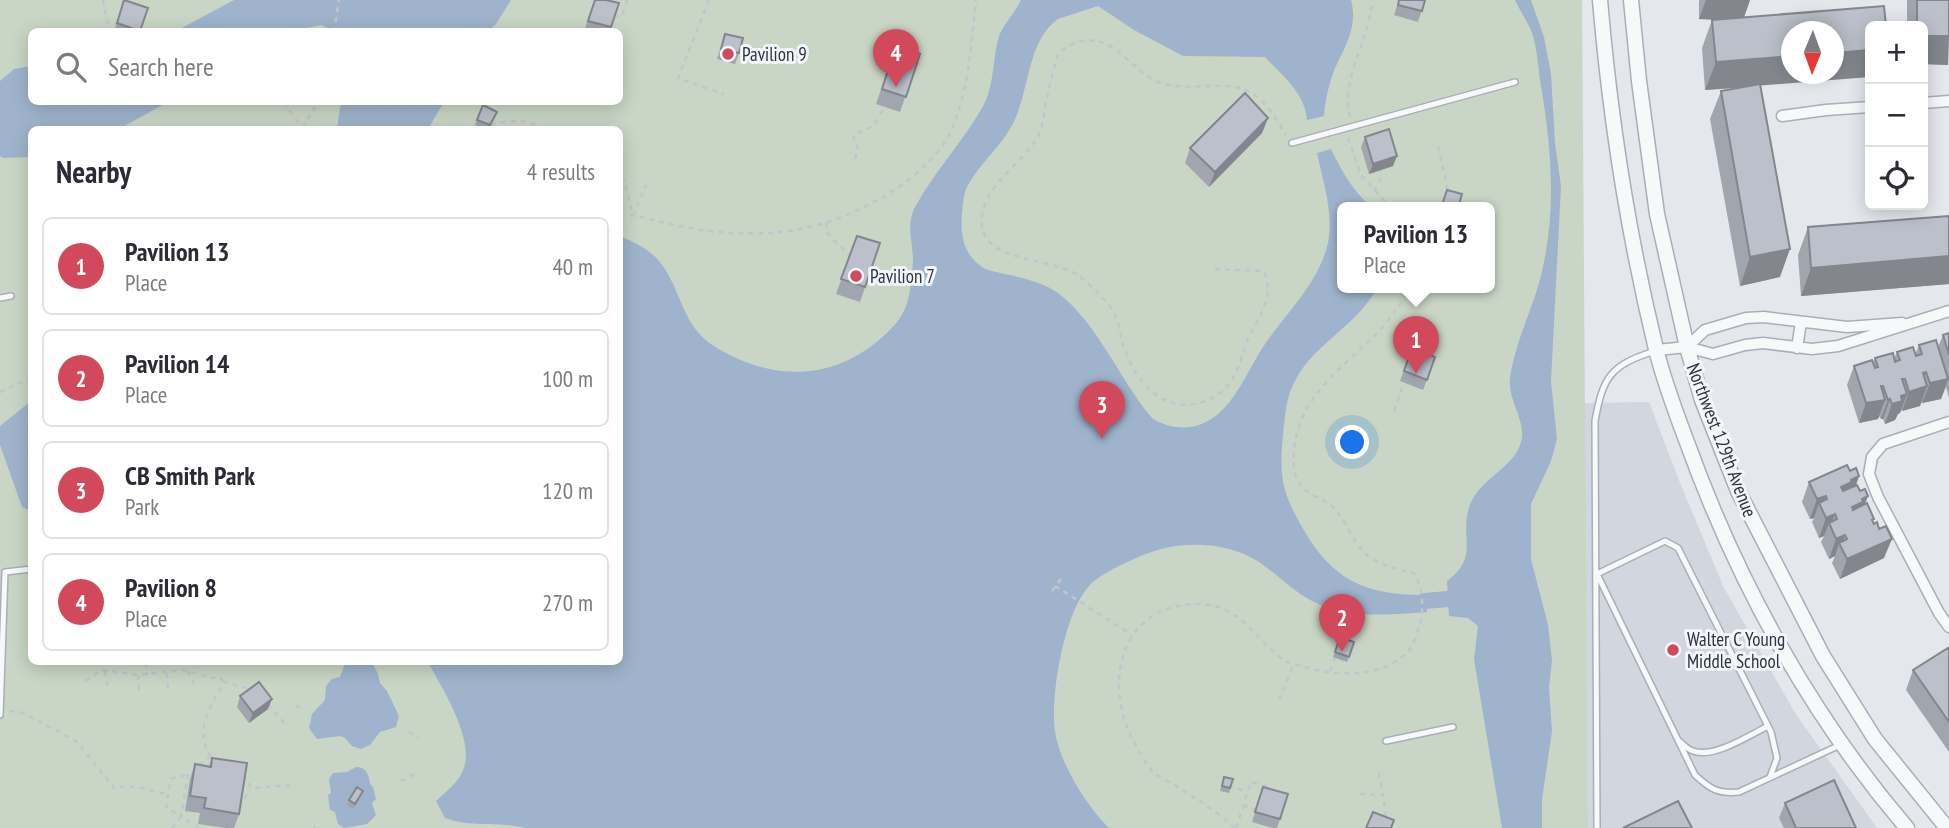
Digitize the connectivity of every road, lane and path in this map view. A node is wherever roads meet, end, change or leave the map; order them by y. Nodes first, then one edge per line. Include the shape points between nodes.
1 (103, 0) edge
2 (339, 0) edge
3 (626, 0) edge
4 (709, 0) edge
5 (976, 0) edge
6 (1371, 0) edge
7 (1600, 0) edge
8 (1631, 0) edge
9 (614, 16) edge
10 (116, 24) edge
11 (335, 28) edge
12 (1515, 82) dead end
13 (724, 94) dead end
14 (1949, 101) edge
15 (1928, 103) edge
16 (286, 105) edge
17 (316, 105) edge
18 (886, 107) dead end
19 (1865, 107) edge
20 (1782, 116) dead end
21 (491, 124) edge
22 (300, 126) edge
23 (304, 126) edge
24 (538, 126) edge
25 (1353, 127) junction
26 (1345, 129) junction
27 (1292, 144) joint
28 (1438, 146) dead end
29 (855, 159) dead end
30 (1380, 171) edge
31 (623, 180) edge
32 (646, 185) dead end
33 (1374, 191) junction
34 (1448, 195) edge
35 (1385, 202) edge
36 (623, 213) edge
37 (633, 216) junction
38 (826, 222) junction
39 (850, 256) edge
40 (1214, 269) dead end
41 (1406, 293) edge
42 (11, 296) dead end
43 (0, 298) edge
44 (1949, 311) edge
45 (1801, 322) junction
46 (1912, 323) junction
47 (1687, 347) junction
48 (1797, 348) junction
49 (1657, 351) junction
50 (28, 379) edge
51 (1404, 383) dead end
52 (0, 393) edge
53 (1394, 411) dead end
54 (1949, 422) edge
55 (28, 569) edge
56 (1597, 573) junction
57 (1061, 579) dead end
58 (1055, 586) junction
59 (1052, 591) dead end
60 (1949, 627) edge
61 (1133, 636) junction
62 (1335, 658) edge
63 (1294, 664) junction
64 (146, 665) edge
65 (105, 671) junction
66 (188, 671) junction
67 (1329, 671) junction
68 (167, 673) junction
69 (138, 675) junction
70 (147, 675) junction
71 (86, 681) dead end
72 (224, 681) junction
73 (194, 684) dead end
74 (168, 688) dead end
75 (257, 690) edge
76 (108, 691) dead end
77 (139, 692) dead end
78 (264, 700) edge
79 (1279, 700) dead end
80 (1, 713) edge
81 (284, 723) dead end
82 (1768, 726) junction
83 (1453, 727) dead end
84 (409, 732) dead end
85 (419, 738) dead end
86 (1678, 740) junction
87 (1386, 741) dead end
88 (1843, 744) junction
89 (211, 757) junction
90 (220, 762) edge
91 (237, 767) edge
92 (417, 773) dead end
93 (1380, 773) dead end
94 (188, 774) junction
95 (1770, 778) junction
96 (401, 781) dead end
97 (296, 785) dead end
98 (1228, 786) edge
99 (251, 788) junction
100 (1272, 788) edge
101 (1248, 792) junction
102 (168, 794) junction
103 (1360, 794) dead end
104 (1383, 795) junction
105 (1243, 805) junction
106 (1255, 810) edge
107 (238, 812) edge
108 (181, 817) junction
109 (1386, 820) edge
110 (172, 828) edge
111 (201, 828) edge
112 (1236, 828) edge
113 (1598, 828) edge
114 (1907, 828) edge
115 (1947, 828) edge

1 - 10 path via 107,22
2 - 11 path
3 - 9 path via 622,16
4 - 13 path via 678,78
5 - 38 path via 966,82 950,133 912,179 863,209
6 - 25 path via 1350,89
7 - 49 street, Northwest 129th Avenue via 1622,188
8 - 47 street, Northwest 129th Avenue via 1657,214
12 - 25 lane
14 - 15 street
16 - 22 path
17 - 23 path
18 - 29 path via 873,126 853,136 858,149
19 - 20 street
21 - 24 path via 522,121
25 - 26 lane
26 - 27 lane
26 - 33 path via 1361,175
27 - 40 path via 1262,101 1248,91 1224,86 1175,87 1156,81 1101,41 1076,41 1058,54 1040,132 992,190 984,207 986,240 1005,252 1079,275 1114,311 1123,348 1143,384 1157,398 1175,403 1192,405 1223,393 1268,301 1269,281 1263,271
28 - 34 path
30 - 33 path
31 - 37 path
32 - 37 path
33 - 35 path
36 - 37 path
37 - 38 path via 751,234 808,229
38 - 39 path via 828,234
41 - 67 path via 1382,328 1317,392 1304,414 1293,460 1303,489 1340,514 1363,552 1415,574 1423,619 1410,649 1385,667 1356,673
42 - 43 lane
44 - 46 street
45 - 46 street via 1847,327
45 - 47 street via 1746,318 1704,330
45 - 48 street
46 - 48 street via 1838,346
47 - 48 street via 1713,354 1763,343
47 - 49 street
47 - 115 street, Northwest 129th Avenue via 1702,400 1738,491 1823,656 1875,739
49 - 56 lane via 1618,367 1600,391 1595,421
49 - 88 street, Northwest 129th Avenue via 1711,507 1754,598
50 - 52 path
51 - 53 path
54 - 60 street via 1883,444 1872,457 1869,474
55 - 80 lane via 5,572
56 - 82 lane via 1665,541 1678,548
56 - 86 lane
56 - 113 lane
57 - 58 path
58 - 59 path
58 - 61 path
61 - 63 path via 1159,612 1211,605 1233,614 1286,662
61 - 112 path via 1118,674 1119,704 1131,737 1152,771
62 - 67 path
63 - 67 path
63 - 79 path
64 - 70 path
65 - 69 path
65 - 71 path via 98,670
65 - 76 path
66 - 68 path
66 - 72 path via 213,678 219,675
66 - 73 path
68 - 70 path
68 - 74 path
69 - 70 path
69 - 77 path
72 - 75 path
72 - 89 path via 204,719 204,740
78 - 81 path
80 - 102 path via 21,712 76,741 116,789
82 - 86 lane via 1711,751 1693,752
82 - 95 lane via 1777,758
83 - 87 lane
84 - 85 path
86 - 95 lane via 1695,775 1708,788 1739,792
88 - 95 lane
88 - 114 street, Northwest 129th Avenue
89 - 90 path
89 - 94 path
91 - 99 path
92 - 96 path
93 - 104 path
94 - 102 path via 171,779
94 - 108 path
97 - 99 path
98 - 101 path
99 - 107 path
100 - 101 path via 1251,782
101 - 105 path
102 - 108 path via 166,807
103 - 104 path
104 - 109 path
105 - 106 path
105 - 112 path
108 - 110 path
108 - 111 path

